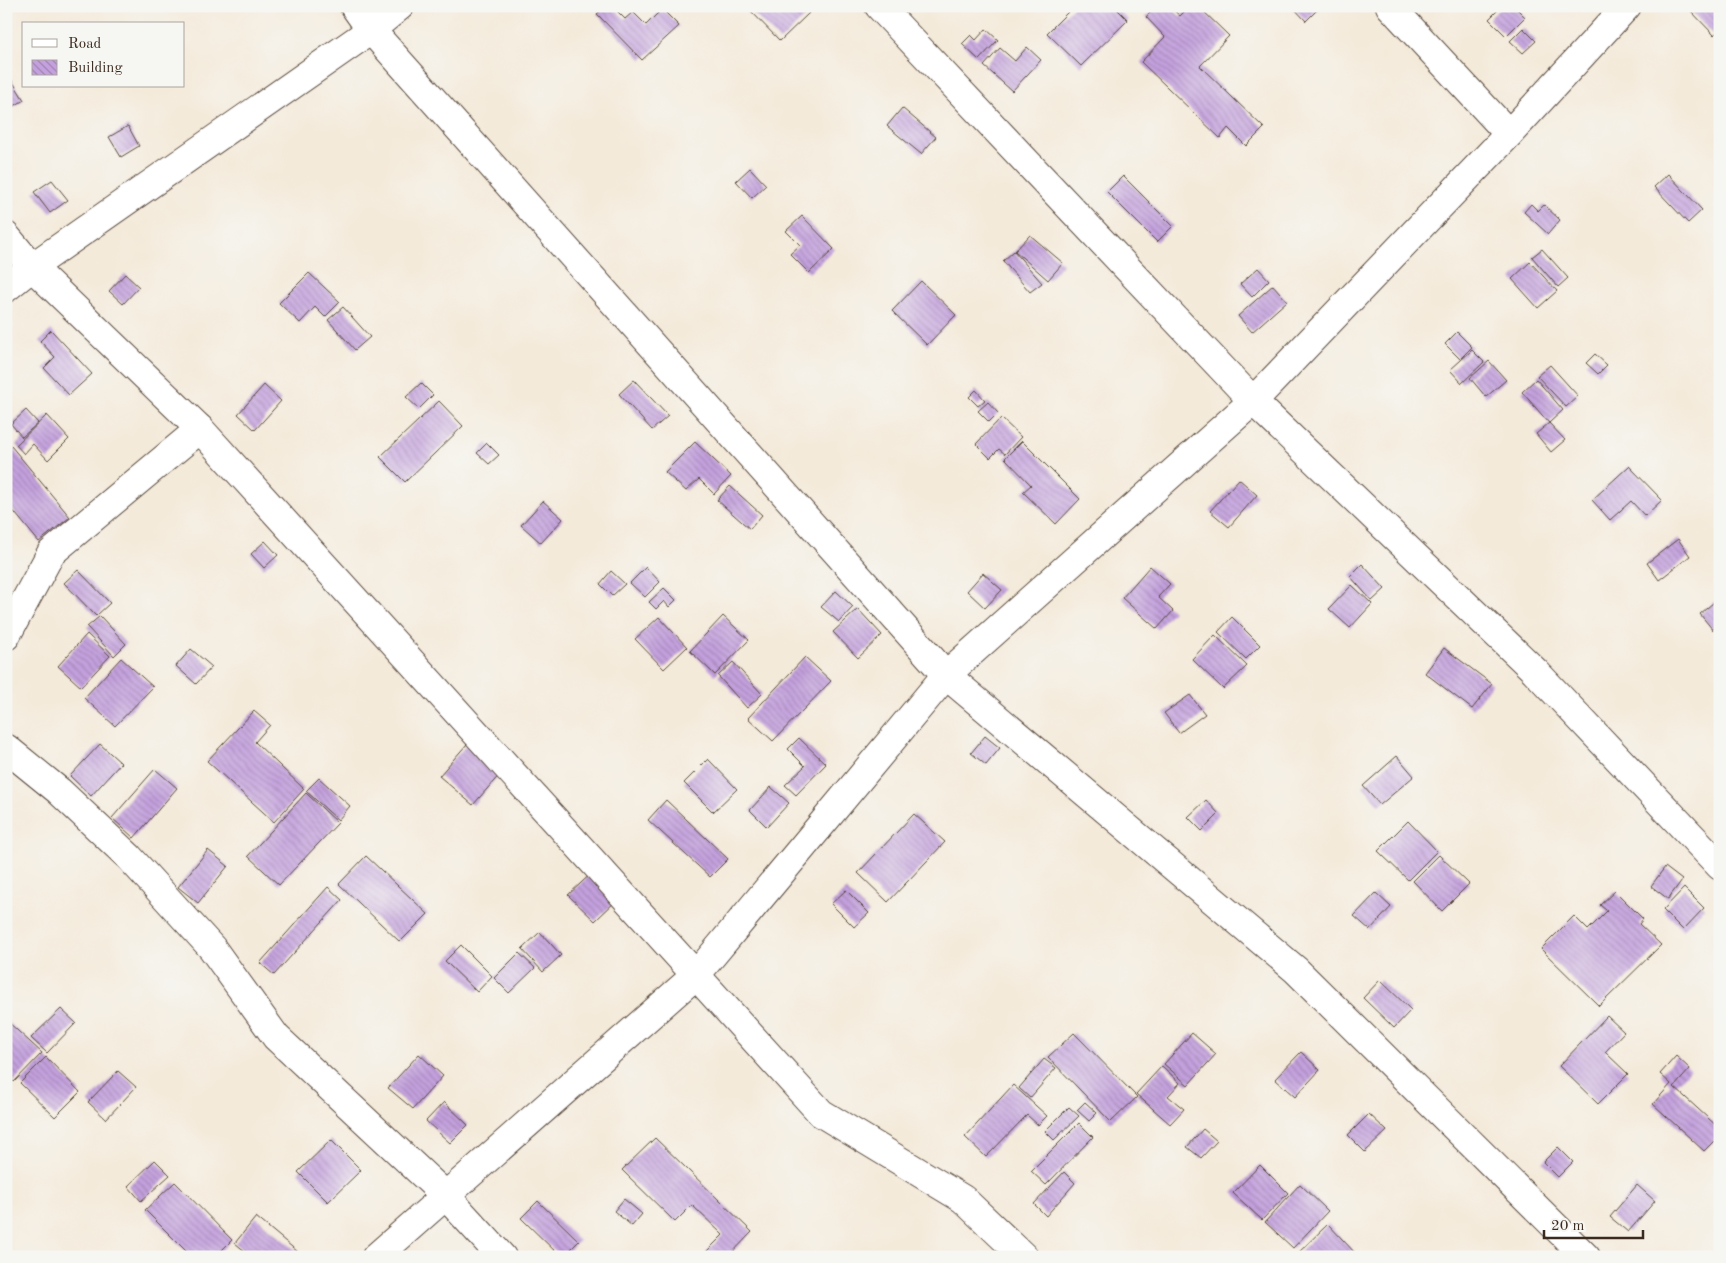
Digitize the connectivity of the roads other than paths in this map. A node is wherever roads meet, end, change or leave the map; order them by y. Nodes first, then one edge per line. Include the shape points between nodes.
1 (354, 6) edge
2 (400, 6) edge
3 (879, 6) edge
4 (1390, 6) edge
5 (1627, 6) edge
6 (371, 30) junction
7 (1509, 134) junction
8 (6, 236) edge
9 (32, 267) junction
10 (6, 288) edge
11 (1253, 401) junction
12 (200, 429) junction
13 (6, 636) edge
14 (946, 675) junction
15 (6, 748) edge
16 (1720, 866) edge
17 (696, 975) junction
18 (446, 1196) junction
19 (376, 1257) edge
20 (502, 1257) edge
21 (1024, 1257) edge
22 (1586, 1257) edge

1 - 6 street
2 - 6 street
3 - 11 street
4 - 7 street
5 - 7 street
6 - 9 street
6 - 14 street
7 - 11 street
8 - 9 street
9 - 10 street
9 - 12 street
11 - 14 street
11 - 16 street via 1535,671
12 - 13 street via 52,553
12 - 17 street
14 - 17 street
14 - 22 street via 1296,970
15 - 18 street via 60,791 129,857 212,948 276,1037
17 - 18 street
17 - 21 street via 821,1113 963,1199
18 - 19 street
18 - 20 street

